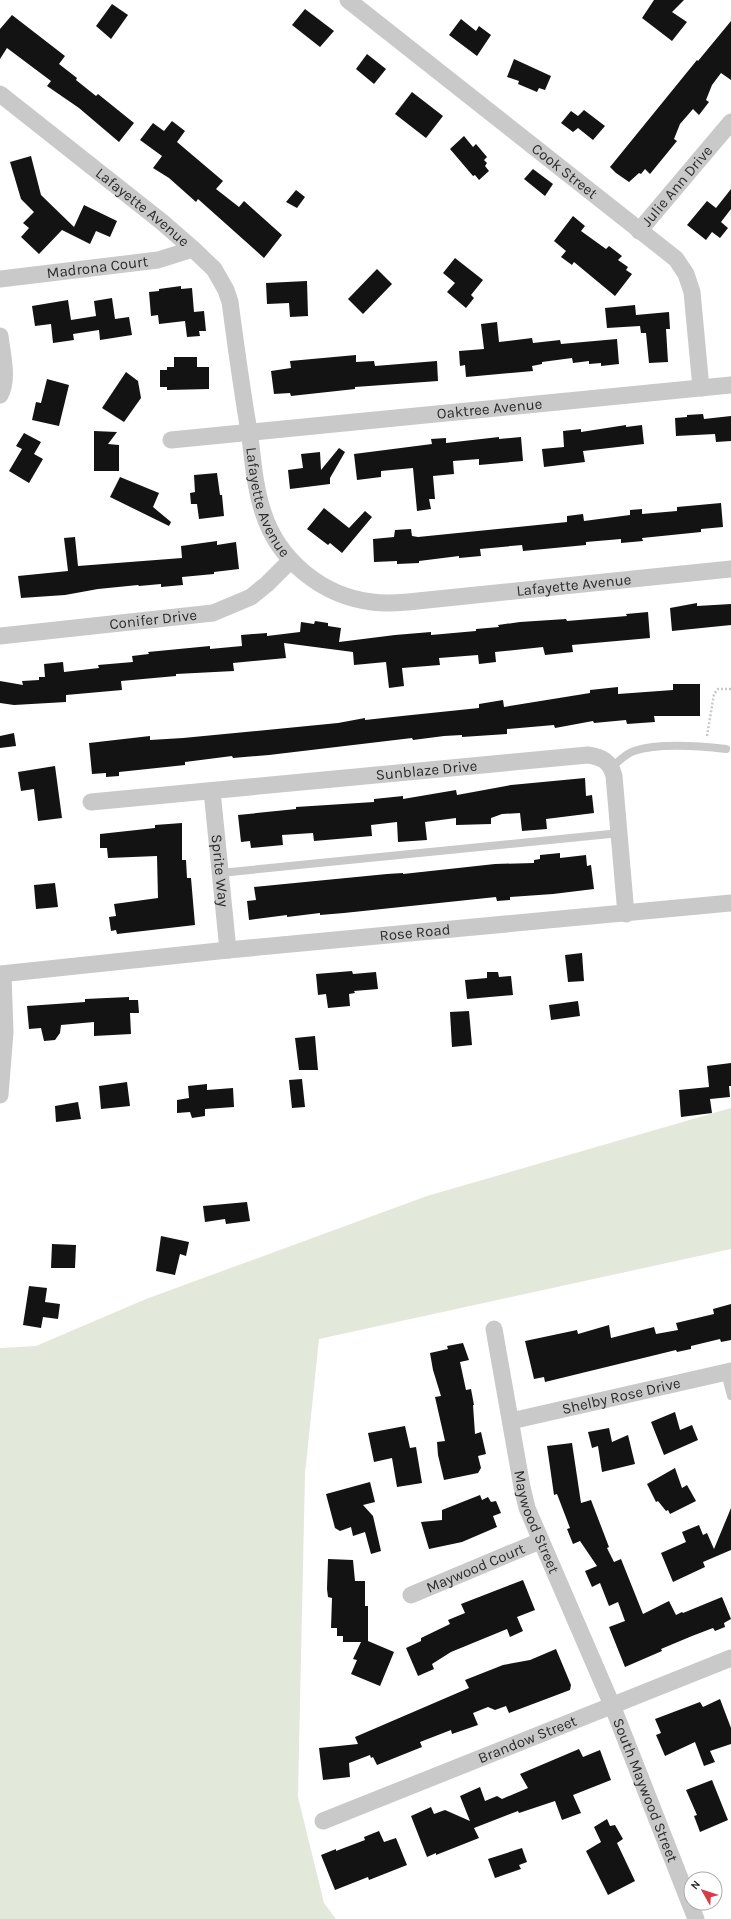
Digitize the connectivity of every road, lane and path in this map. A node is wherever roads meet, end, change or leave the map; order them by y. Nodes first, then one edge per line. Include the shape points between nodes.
1 (348, 0) edge
2 (0, 94) edge
3 (731, 122) edge
4 (639, 231) junction
5 (193, 249) junction
6 (0, 279) edge
7 (0, 336) edge
8 (731, 385) edge
9 (701, 388) junction
10 (0, 396) edge
11 (249, 432) junction
12 (172, 440) dead end
13 (290, 561) junction
14 (731, 569) edge
15 (0, 636) edge
16 (731, 689) edge
17 (708, 747) junction
18 (726, 749) dead end
19 (612, 768) junction
20 (212, 791) junction
21 (91, 802) dead end
22 (620, 833) junction
23 (220, 873) junction
24 (731, 903) edge
25 (626, 914) junction
26 (228, 950) junction
27 (1, 974) edge
28 (0, 1095) edge
29 (494, 1329) dead end
30 (728, 1372) edge
31 (731, 1396) edge
32 (511, 1421) junction
33 (540, 1541) junction
34 (411, 1594) dead end
35 (731, 1658) edge
36 (612, 1705) junction
37 (323, 1821) dead end
38 (696, 1919) edge

1 - 4 street, Cook Street
2 - 5 street, Lafayette Avenue
3 - 4 street, Julie Ann Drive
4 - 9 street, Cook Street via 676,259 686,274 692,292
5 - 6 street, Madrona Court via 158,260
5 - 11 street, Lafayette Avenue via 214,269 230,302
7 - 10 street via 4,373
8 - 9 street, Oaktree Avenue
9 - 11 street, Oaktree Avenue
11 - 12 street, Oaktree Avenue
11 - 13 street, Lafayette Avenue via 262,511 269,528
13 - 14 street, Lafayette Avenue via 310,578 333,591 349,597 388,603
13 - 15 street, Conifer Drive via 251,597 213,613
16 - 17 path via 718,689 714,694 707,732
17 - 18 lane
17 - 19 lane via 634,751
19 - 20 street, Sunblaze Drive via 606,760 588,755
19 - 22 street
20 - 21 street, Sunblaze Drive
20 - 23 street, Sprite Way
22 - 23 lane
22 - 25 street
23 - 26 street, Sprite Way
24 - 25 street, Rose Road
25 - 26 street, Rose Road
26 - 27 street, Rose Road
27 - 28 street via 4,1032
29 - 32 street, Maywood Street
30 - 31 lane
30 - 32 street, Shelby Rose Drive
32 - 33 street, Maywood Street via 527,1508
33 - 34 street, Maywood Court
33 - 36 street, Maywood Street
35 - 36 street, Brandow Street
36 - 37 street, Brandow Street
36 - 38 street, South Maywood Street

